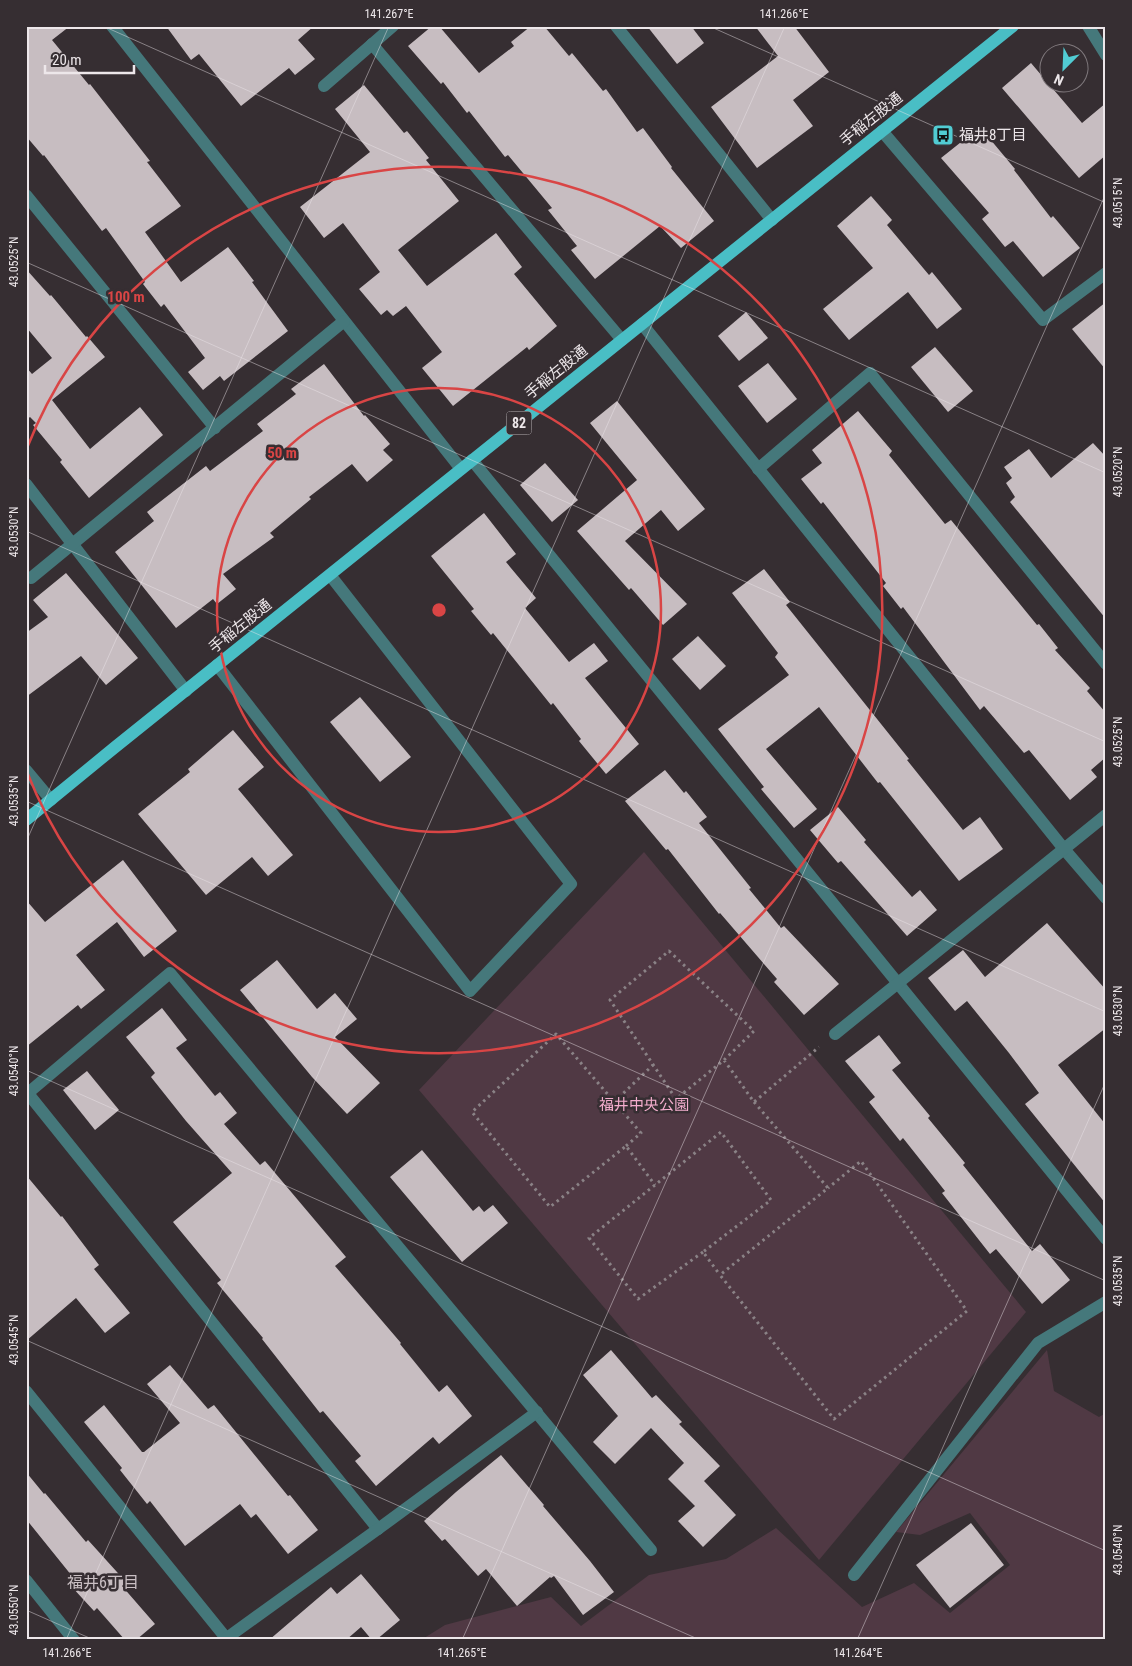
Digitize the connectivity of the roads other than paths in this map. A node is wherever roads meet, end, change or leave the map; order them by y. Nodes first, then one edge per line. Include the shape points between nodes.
1 (112, 26) edge
2 (393, 26) edge
3 (616, 26) edge
4 (1013, 26) edge
5 (1088, 26) edge
6 (372, 44) junction
7 (1106, 54) edge
8 (324, 86) dead end
9 (882, 131) junction
10 (26, 195) edge
11 (772, 220) junction
12 (1106, 273) edge
13 (344, 321) junction
14 (642, 324) junction
15 (622, 340) junction
16 (215, 428) junction
17 (472, 460) junction
18 (461, 469) junction
19 (758, 469) junction
20 (26, 484) edge
21 (73, 544) junction
22 (330, 575) junction
23 (31, 578) dead end
24 (1106, 664) edge
25 (217, 665) junction
26 (186, 691) junction
27 (26, 770) edge
28 (51, 800) junction
29 (1106, 815) edge
30 (26, 820) edge
31 (1064, 849) junction
32 (1106, 898) edge
33 (897, 984) junction
34 (835, 1034) road end
35 (27, 1092) edge
36 (1106, 1239) edge
37 (1106, 1302) edge
38 (26, 1391) edge
39 (537, 1412) junction
40 (378, 1529) junction
41 (651, 1550) dead end
42 (854, 1576) dead end
43 (26, 1580) edge
44 (225, 1639) edge
45 (74, 1640) edge

1 - 13 street
2 - 6 street
3 - 11 street
4 - 9 main road, 手稲左股通 / 82
5 - 7 street
6 - 8 street
6 - 15 street
9 - 11 main road, 手稲左股通 / 82
9 - 12 street via 1043,320
10 - 16 street
11 - 14 main road, 手稲左股通 / 82
13 - 16 street
13 - 18 street
14 - 15 main road, 手稲左股通 / 82
14 - 19 street
15 - 17 main road, 手稲左股通 / 82
16 - 21 street
17 - 18 main road, 手稲左股通 / 82
17 - 33 street
18 - 22 main road, 手稲左股通 / 82
19 - 24 street via 870,374
19 - 31 street
20 - 21 street
21 - 23 street
21 - 26 street
22 - 25 main road, 手稲左股通 / 82
22 - 25 street via 571,884 470,991
25 - 26 main road, 手稲左股通 / 82
26 - 28 main road, 手稲左股通 / 82
27 - 28 street
28 - 30 main road, 手稲左股通 / 82
29 - 31 street
31 - 32 street
31 - 33 street
33 - 34 street
33 - 36 street
35 - 39 street via 170,973
35 - 40 street
37 - 42 street via 1038,1342
38 - 44 street
39 - 40 street
39 - 41 street
40 - 44 street
43 - 45 street

